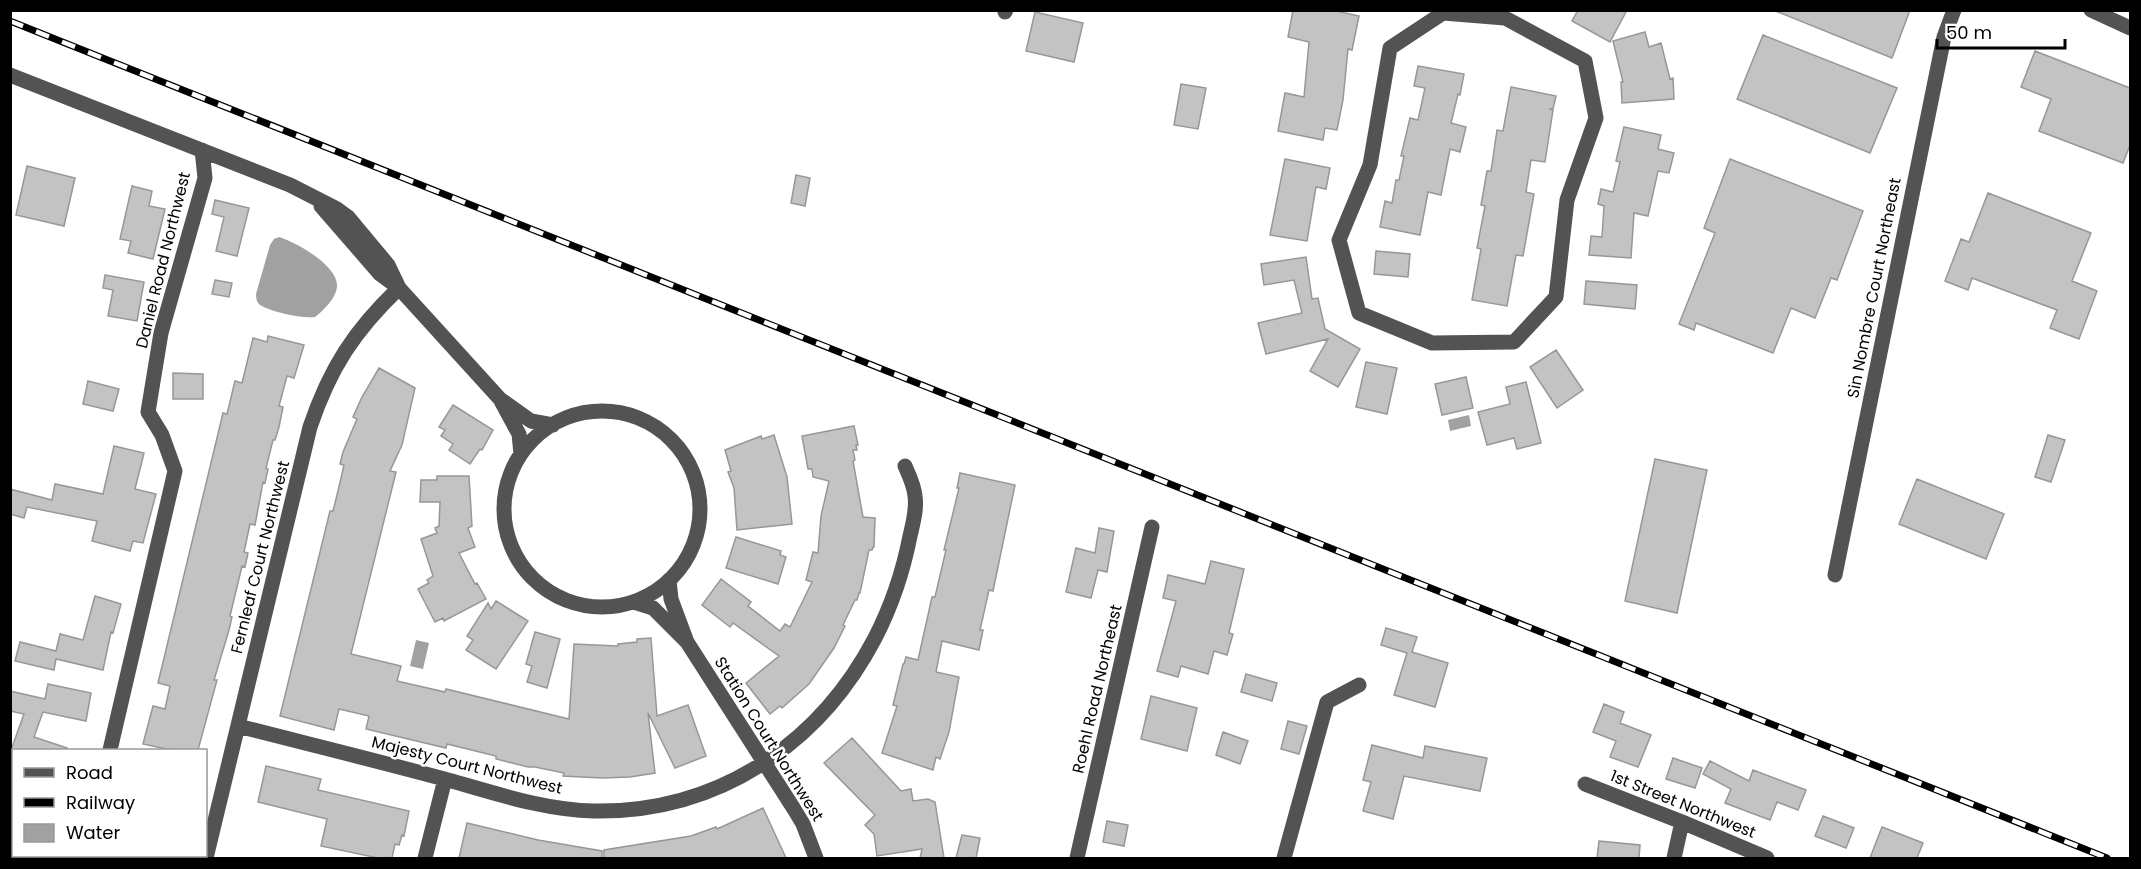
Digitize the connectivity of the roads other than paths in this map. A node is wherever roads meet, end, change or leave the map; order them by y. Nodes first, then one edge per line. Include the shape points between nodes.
1 (1954, 10) edge
2 (2098, 12) edge
3 (1505, 14) edge
4 (2130, 28) edge
5 (10, 75) edge
6 (202, 150) junction
7 (399, 288) junction
8 (500, 399) junction
9 (553, 425) junction
10 (521, 454) junction
11 (905, 466) dead end
12 (1152, 527) dead end
13 (1835, 574) dead end
14 (669, 580) junction
15 (634, 602) junction
16 (687, 642) junction
17 (1359, 685) dead end
18 (238, 726) junction
19 (110, 749) edge
20 (764, 763) junction
21 (445, 779) junction
22 (1585, 784) dead end
23 (1682, 822) junction
24 (207, 854) edge
25 (425, 858) edge
26 (816, 858) edge
27 (1077, 858) edge
28 (1284, 858) edge
29 (1674, 858) edge
30 (1767, 858) edge

1 - 13 street, Sin Nombre Court Northeast via 1944,37
2 - 4 street
3 - 3 street via 1585,61 1596,118 1567,200 1556,297 1514,342 1432,343 1359,312 1339,240 1370,165 1390,48 1443,13
5 - 6 street
6 - 7 street via 290,185 337,209 388,265
6 - 19 street, Daniel Road Northwest via 205,178 161,333 148,411 175,471
7 - 8 street
7 - 18 street, Fernleaf Court Northwest via 350,343 317,405
8 - 9 street via 531,421
8 - 10 street via 519,434
9 - 10 street
9 - 14 street via 582,413 621,414 658,429 680,450 697,486 699,525 688,555
10 - 15 street via 506,495 505,517 509,538 530,576 556,595 587,606
11 - 20 street, Majesty Court Northwest via 912,481 915,512 904,568 881,625 851,679 833,702 812,726
12 - 27 street, Roehl Road Northeast
14 - 15 street
14 - 16 street, Station Court Northwest via 671,600
15 - 16 street, Station Court Northwest via 653,608
16 - 20 street, Station Court Northwest
17 - 28 street via 1327,702
18 - 21 street, Majesty Court Northwest
18 - 24 street, Fernleaf Court Northwest
20 - 21 street, Majesty Court Northwest via 700,795 669,804 618,810 543,805
20 - 26 street, Station Court Northwest via 803,824
21 - 25 street
22 - 23 street, 1st Street Northwest
23 - 29 street
23 - 30 street, 1st Street Northwest

